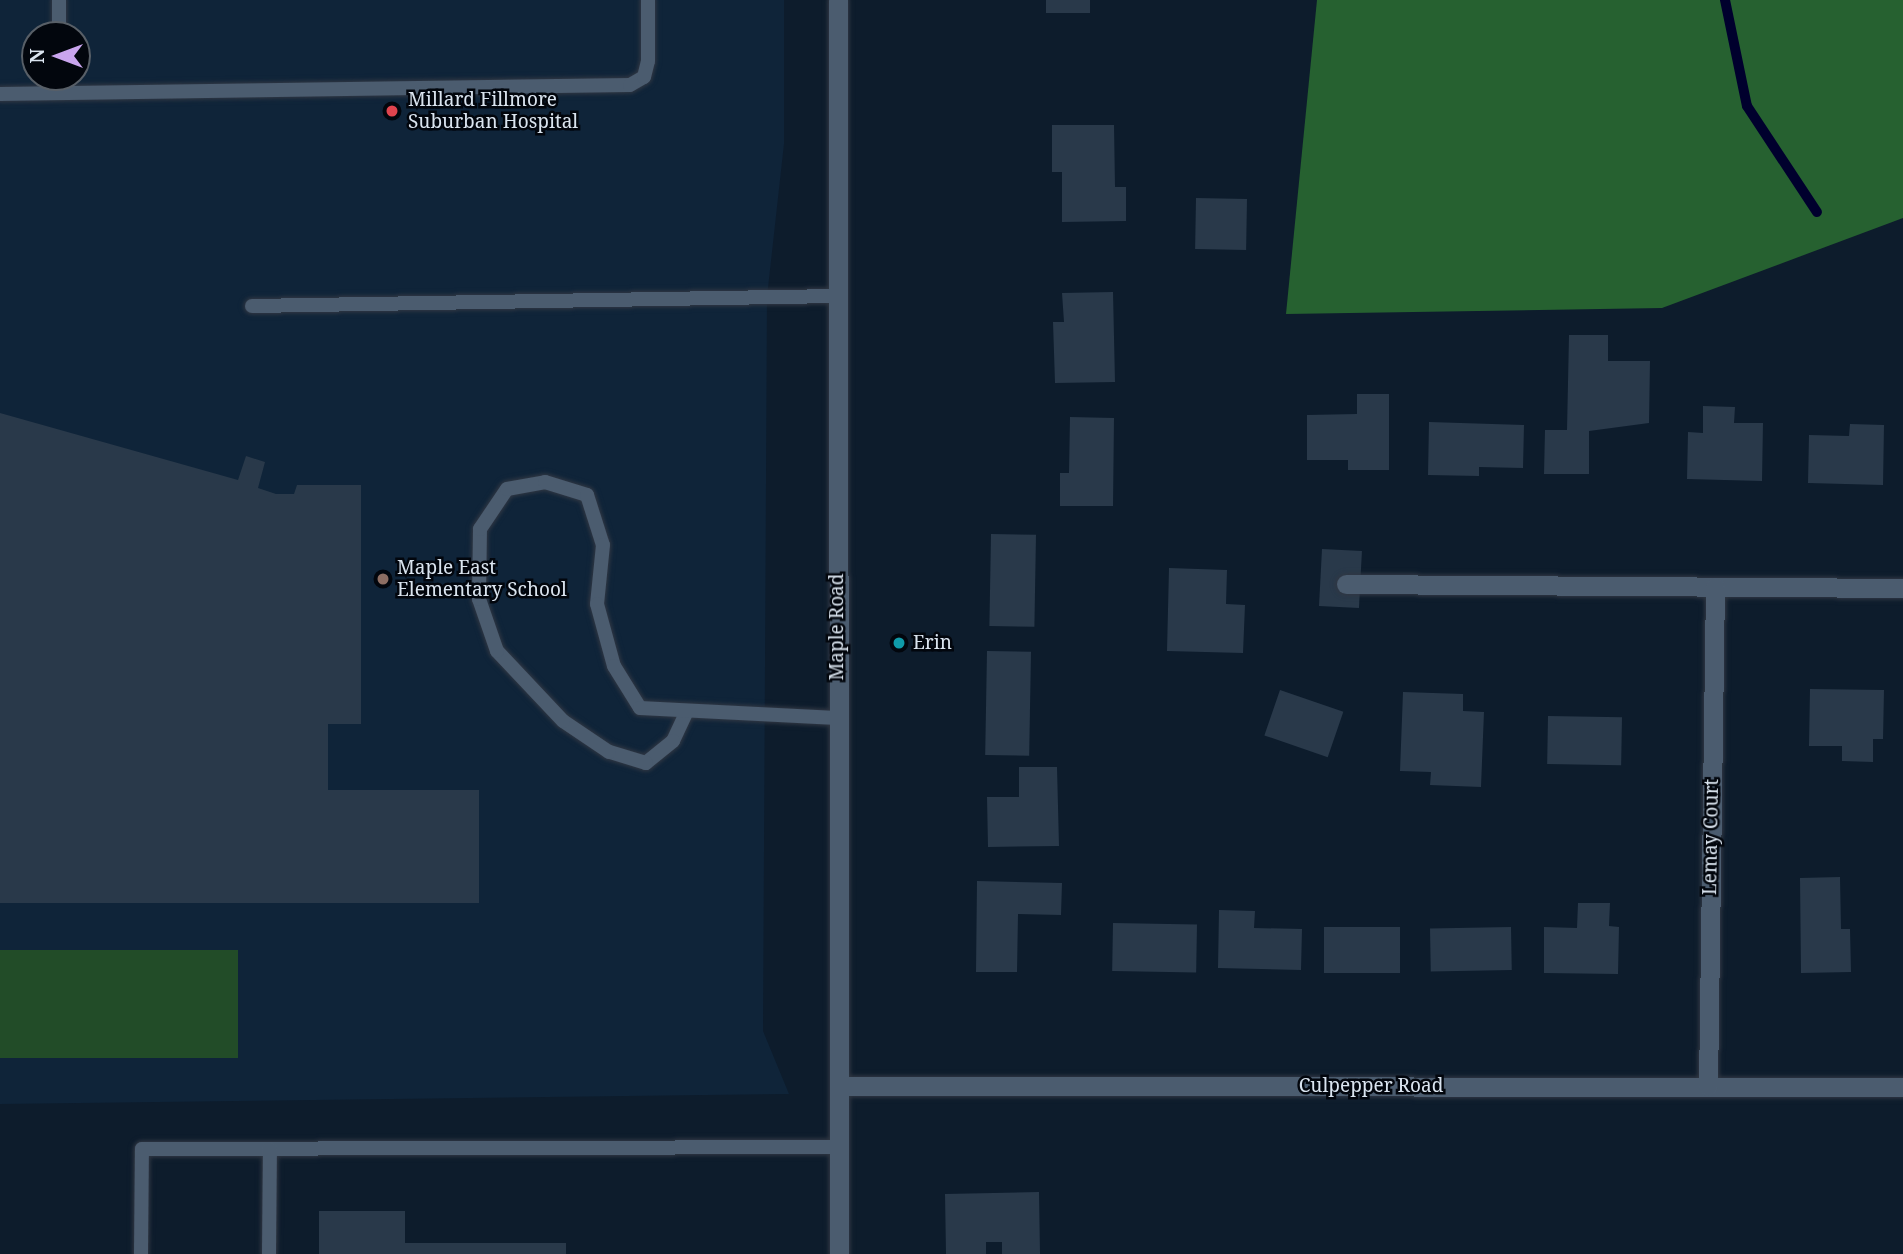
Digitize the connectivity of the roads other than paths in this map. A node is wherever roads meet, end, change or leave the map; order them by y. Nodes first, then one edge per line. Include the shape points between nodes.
1 (59, 0) edge
2 (648, 0) edge
3 (838, 0) edge
4 (59, 21) edge
5 (60, 92) joint
6 (0, 94) edge
7 (838, 296) junction
8 (252, 306) dead end
9 (1346, 584) dead end
10 (1715, 587) junction
11 (1903, 588) edge
12 (687, 711) junction
13 (837, 718) junction
14 (839, 1086) junction
15 (1708, 1086) junction
16 (1903, 1087) edge
17 (839, 1147) junction
18 (270, 1149) junction
19 (141, 1254) edge
20 (269, 1254) edge
21 (839, 1254) edge

1 - 4 lane
2 - 5 lane via 649,61 644,77 630,85
3 - 7 street, Maple Road
5 - 6 lane
7 - 8 lane
7 - 13 street, Maple Road
9 - 10 street
10 - 11 street
10 - 15 street, Lemay Court
12 - 12 lane via 640,708 614,666 597,604 603,545 587,495 545,482 507,489 480,529 478,599 497,652 563,721 609,751 646,763 673,741
12 - 13 lane
13 - 14 street, Maple Road
14 - 15 street, Culpepper Road
14 - 17 street, Maple Road
15 - 16 street, Culpepper Road
17 - 18 lane
17 - 21 street, Maple Road
18 - 19 lane via 142,1149
18 - 20 lane

